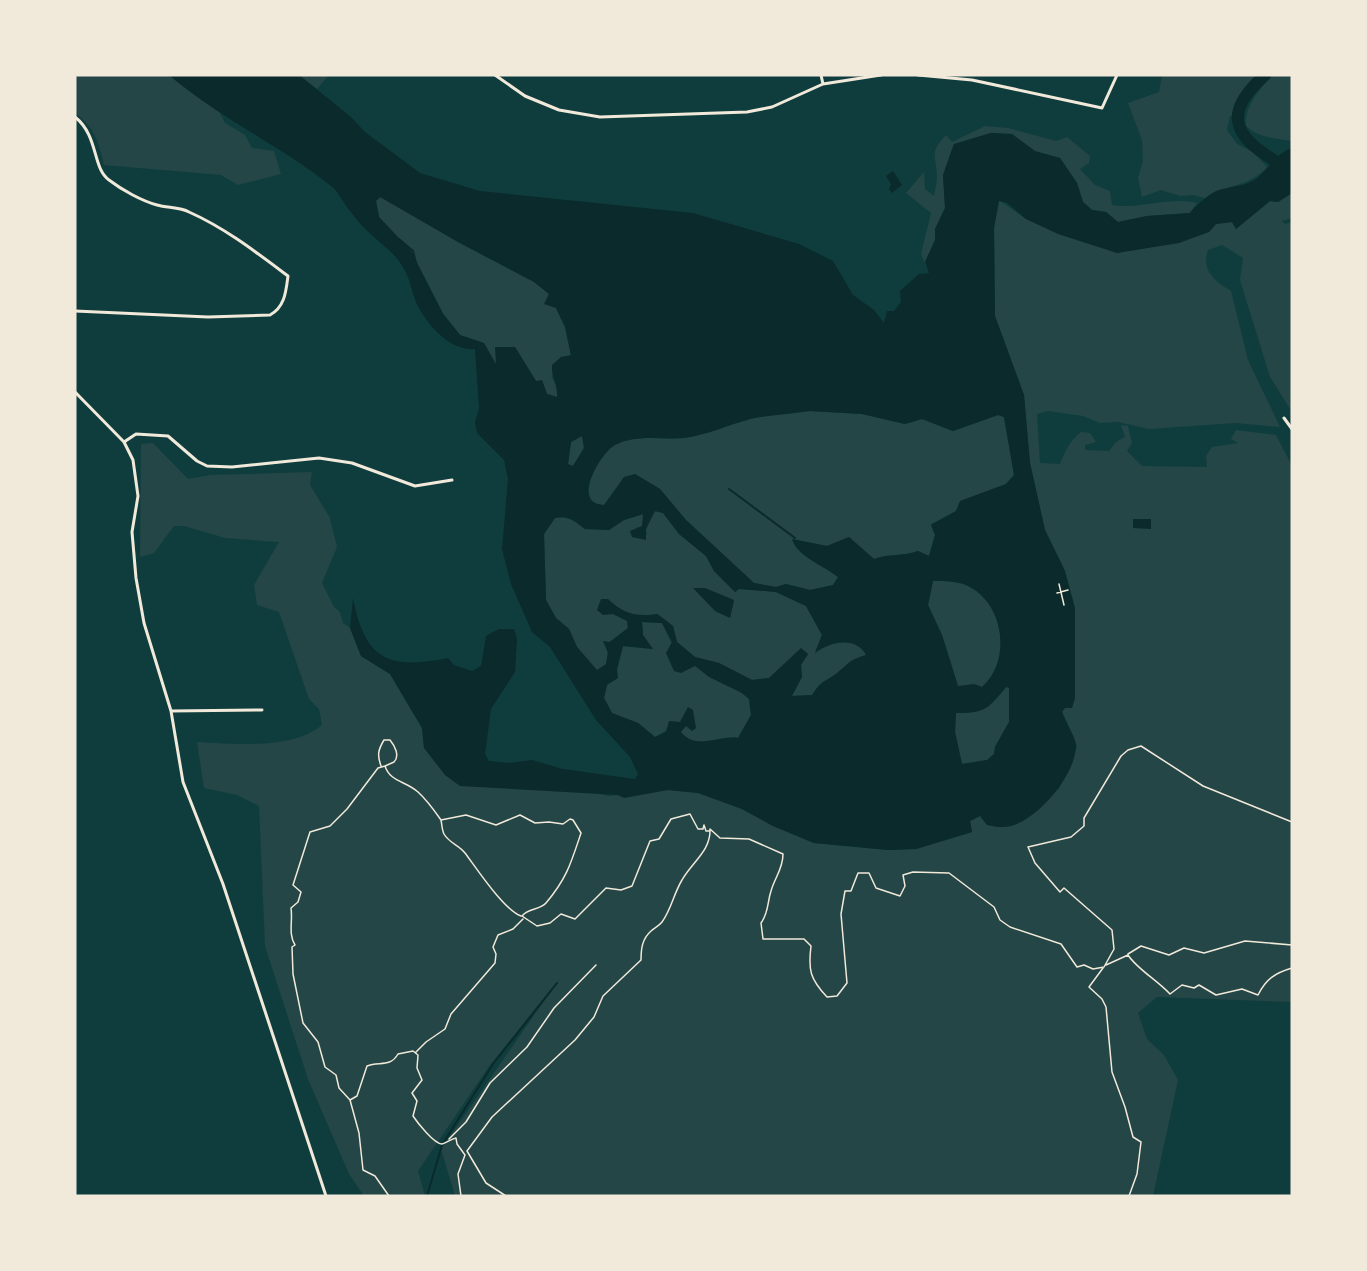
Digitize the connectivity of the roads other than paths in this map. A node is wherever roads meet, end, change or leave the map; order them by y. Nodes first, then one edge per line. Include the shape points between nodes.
1 (495, 75) edge
2 (821, 75) edge
3 (881, 75) edge
4 (918, 75) edge
5 (1117, 75) edge
6 (971, 77) edge
7 (823, 84) junction
8 (75, 117) edge
9 (75, 310) edge
10 (75, 392) edge
11 (1284, 418) dead end
12 (1292, 429) edge
13 (124, 442) junction
14 (452, 480) dead end
15 (262, 710) dead end
16 (171, 711) junction
17 (326, 1196) edge

1 - 7 street via 525,96 559,110 600,117 747,112 772,107
2 - 7 street
3 - 7 street
4 - 6 street
5 - 6 street via 1102,108
8 - 9 street via 91,136 106,178 155,205 188,211 218,225 288,276 278,311 270,315 208,317
10 - 13 street
11 - 12 street
13 - 14 street via 136,434 168,436 207,466 320,458 351,463 415,486
13 - 16 street via 137,478 132,532 135,578 144,623
15 - 16 street
16 - 17 street via 183,782 223,884

